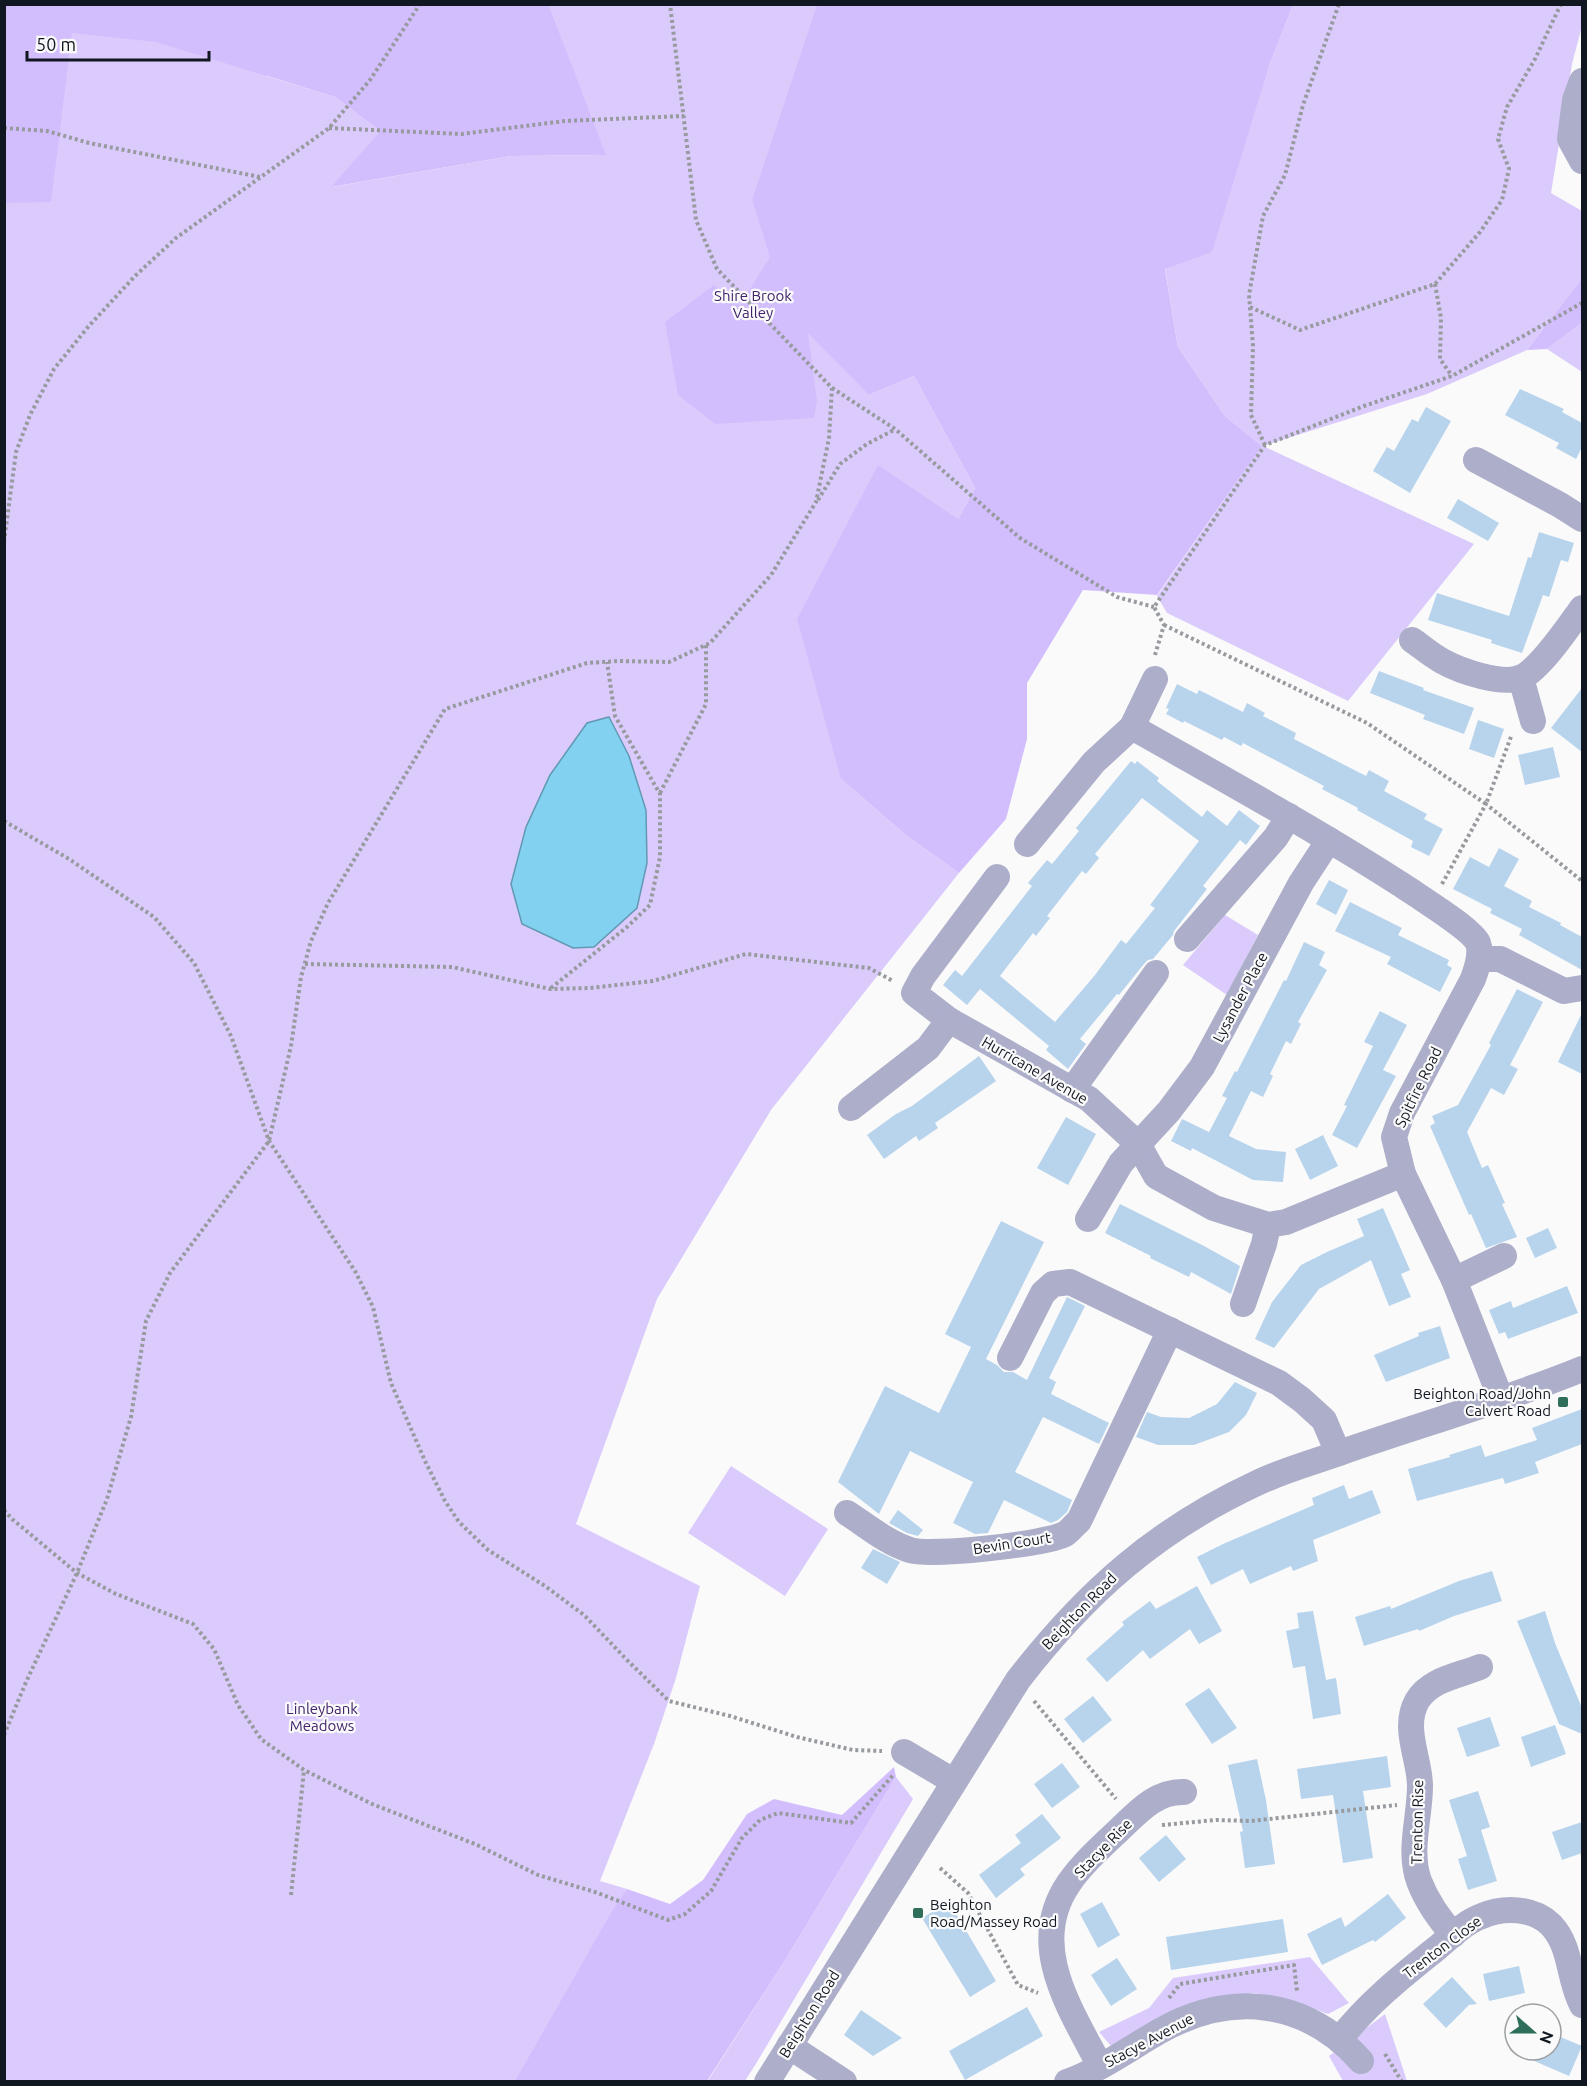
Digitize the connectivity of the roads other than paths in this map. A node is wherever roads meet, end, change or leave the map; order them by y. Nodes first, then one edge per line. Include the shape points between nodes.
1 (1582, 81) edge
2 (1582, 161) edge
3 (1476, 460) dead end
4 (1582, 519) edge
5 (1582, 608) edge
6 (1412, 640) dead end
7 (1521, 678) junction
8 (1155, 679) road end
9 (1524, 724) road end
10 (1132, 727) junction
11 (1289, 816) junction
12 (1329, 840) junction
13 (1027, 844) dead end
14 (997, 877) dead end
15 (1187, 939) dead end
16 (1479, 959) junction
17 (1156, 974) dead end
18 (1582, 988) edge
19 (949, 1020) junction
20 (1072, 1090) junction
21 (850, 1108) dead end
22 (1138, 1144) junction
23 (1403, 1174) junction
24 (1088, 1220) dead end
25 (1268, 1226) junction
26 (1504, 1256) dead end
27 (1454, 1280) junction
28 (1243, 1304) dead end
29 (1170, 1330) junction
30 (1010, 1358) dead end
31 (1582, 1369) edge
32 (1501, 1399) junction
33 (1338, 1453) junction
34 (847, 1513) dead end
35 (1480, 1667) dead end
36 (901, 1761) road end
37 (953, 1781) junction
38 (1184, 1792) dead end
39 (1453, 1935) junction
40 (1582, 2005) edge
41 (1340, 2039) junction
42 (789, 2046) junction
43 (1361, 2061) dead end
44 (1100, 2066) junction
45 (766, 2082) edge
46 (844, 2082) edge
47 (1067, 2082) edge

1 - 2 street via 1575,100 1570,139
3 - 4 street
5 - 7 street via 1536,667
6 - 7 street via 1443,662 1475,674
7 - 9 street
8 - 10 street
10 - 11 street
10 - 13 street via 1094,762
11 - 12 street
11 - 15 street via 1276,837
12 - 16 street via 1468,932 1478,943
12 - 22 street, Lysander Place via 1301,883 1202,1067
14 - 19 street, Hurricane Avenue via 914,993
16 - 18 street via 1500,959 1564,991
16 - 23 street, Spitfire Road via 1473,979 1402,1113 1394,1137
17 - 20 street
19 - 20 street, Hurricane Avenue
19 - 21 street via 928,1048
20 - 22 street, Hurricane Avenue via 1089,1100
22 - 24 street, Lysander Place via 1121,1162
22 - 25 street, Hurricane Avenue via 1156,1176 1214,1208
23 - 25 street
23 - 27 street, Spitfire Road
25 - 28 street
26 - 27 street
27 - 32 street, Spitfire Road
29 - 30 street via 1070,1282 1060,1281 1043,1293
29 - 33 street via 1279,1383 1323,1420
29 - 34 street, Bevin Court via 1078,1521 1066,1533 1037,1542 940,1552 911,1551
31 - 32 street, Beighton Road
32 - 33 street, Beighton Road
33 - 37 street, Beighton Road via 1257,1483 1191,1518 1110,1578 1045,1644
35 - 39 street, Trenton Rise via 1430,1687 1416,1704 1411,1725 1420,1785 1414,1861 1430,1907
36 - 37 street
37 - 42 street, Beighton Road
38 - 44 street, Stacye Rise via 1173,1791 1158,1797 1132,1818 1090,1857 1068,1885 1055,1911 1051,1938 1053,1966 1063,1996
39 - 40 street, Trenton Close via 1479,1917 1497,1911 1516,1909 1534,1915 1550,1924 1561,1940
39 - 41 street, Trenton Close via 1371,2004
41 - 43 street, Stacye Avenue
41 - 44 street, Stacye Avenue via 1300,2015 1274,2008 1220,2007 1162,2030
42 - 45 street, Beighton Road
42 - 46 street
44 - 47 street, Stacye Avenue

